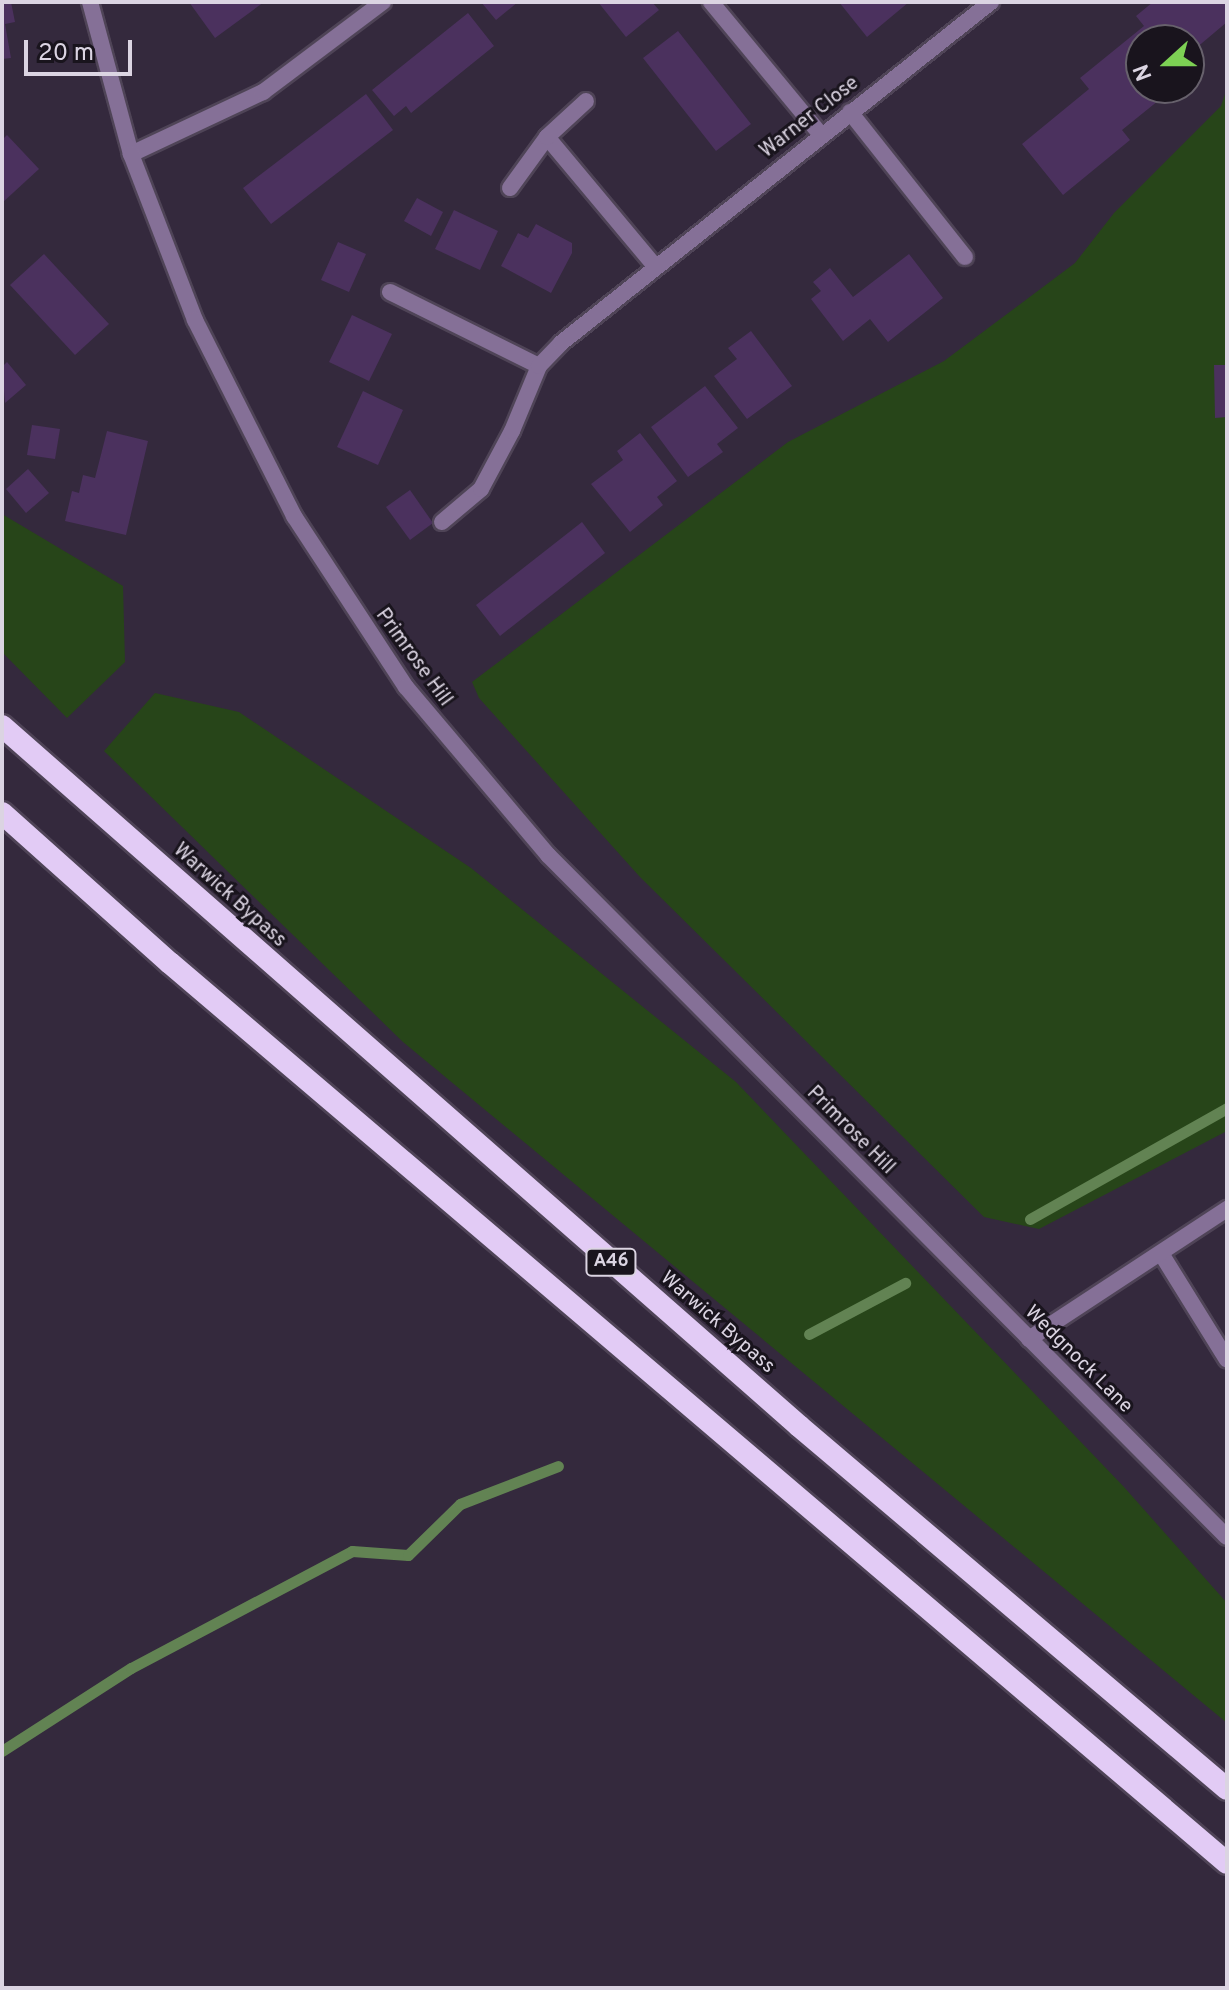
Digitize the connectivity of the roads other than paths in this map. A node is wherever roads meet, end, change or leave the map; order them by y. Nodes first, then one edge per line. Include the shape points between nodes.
1 (90, 2) edge
2 (383, 2) edge
3 (711, 2) edge
4 (991, 2) edge
5 (586, 101) dead end
6 (850, 112) junction
7 (821, 135) junction
8 (547, 137) junction
9 (131, 154) junction
10 (510, 188) dead end
11 (965, 257) dead end
12 (655, 266) junction
13 (390, 292) dead end
14 (539, 366) junction
15 (442, 522) dead end
16 (2, 726) edge
17 (2, 813) edge
18 (1227, 1209) edge
19 (901, 1210) joint
20 (1162, 1255) junction
21 (1029, 1339) junction
22 (1227, 1360) edge
23 (1227, 1537) edge
24 (1227, 1789) edge
25 (1227, 1863) edge

1 - 9 street, Primrose Hill
2 - 9 street via 263,92
3 - 7 street
4 - 6 street, Warner Close
5 - 8 street
6 - 7 street, Warner Close
6 - 11 street
7 - 12 street, Warner Close
8 - 10 street
8 - 12 street
9 - 19 street, Primrose Hill via 183,292 245,424 324,565 406,687 548,855
12 - 14 street, Warner Close
13 - 14 street
14 - 15 street, Warner Close via 481,489
16 - 24 highway, Warwick Bypass / A46 via 705,1344
17 - 25 highway via 182,973
18 - 20 street
19 - 21 street, Wedgnock Lane
20 - 21 street
20 - 22 street
21 - 23 street, Wedgnock Lane

